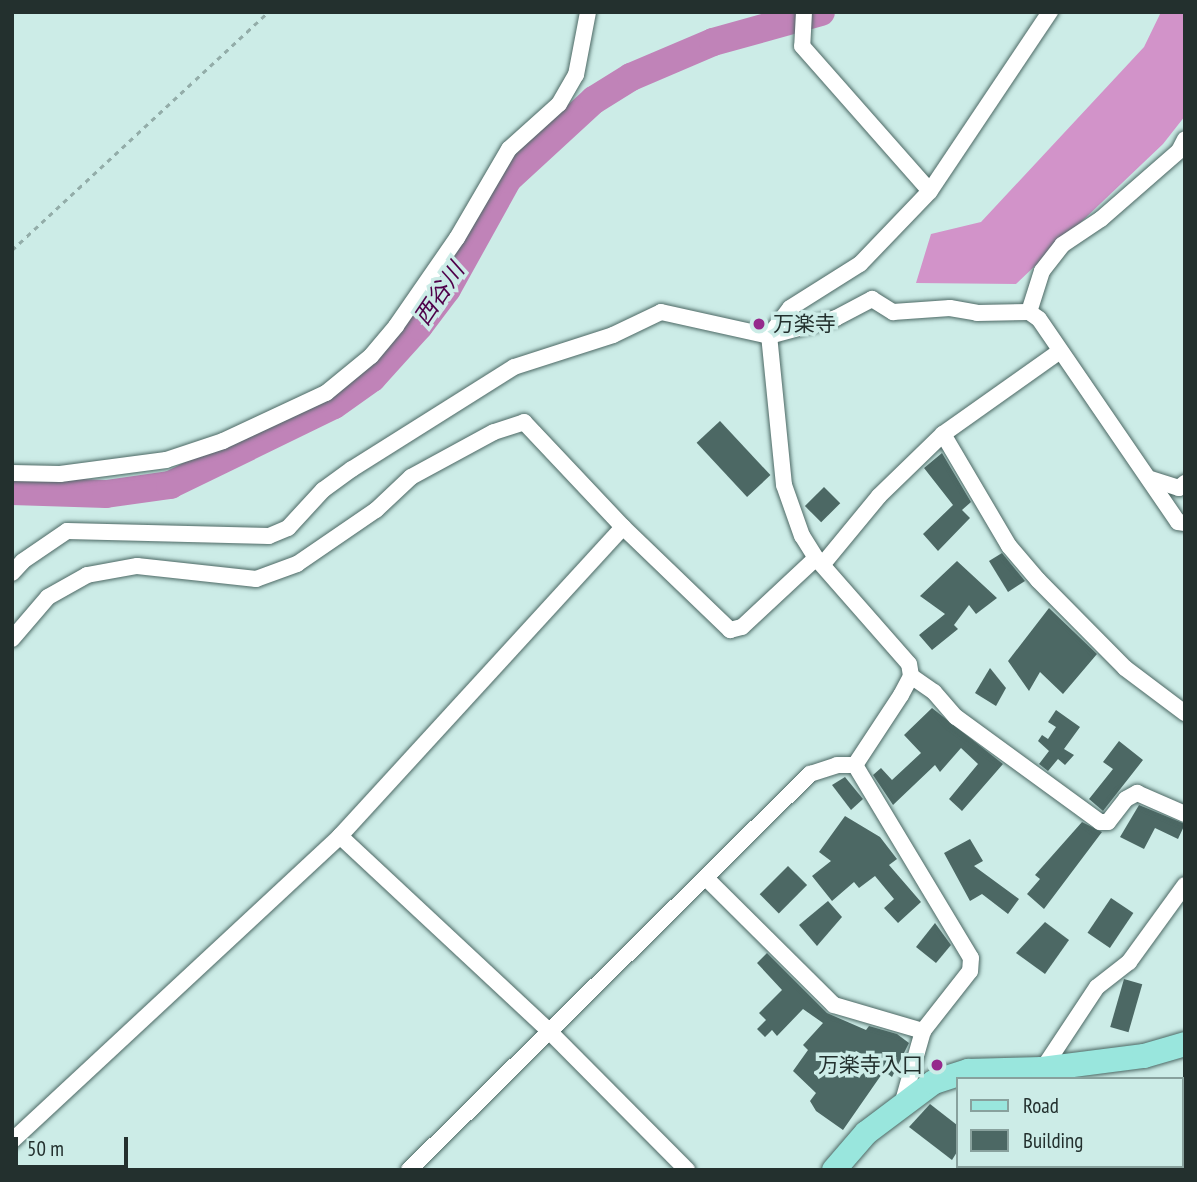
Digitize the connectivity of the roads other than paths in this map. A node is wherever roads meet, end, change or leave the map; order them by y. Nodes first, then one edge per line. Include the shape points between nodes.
1 (587, 12) edge
2 (1050, 12) edge
3 (803, 13) edge
4 (1185, 139) edge
5 (930, 191) junction
6 (1029, 312) junction
7 (769, 336) junction
8 (1059, 352) junction
9 (943, 434) junction
10 (12, 473) edge
11 (1151, 479) junction
12 (1185, 483) edge
13 (1185, 523) edge
14 (623, 527) junction
15 (819, 561) junction
16 (12, 573) edge
17 (12, 639) edge
18 (911, 676) junction
19 (1185, 713) edge
20 (855, 765) junction
21 (1185, 814) edge
22 (340, 836) junction
23 (706, 878) junction
24 (1185, 885) edge
25 (549, 1031) junction
26 (923, 1031) junction
27 (1185, 1044) edge
28 (1039, 1074) edge
29 (902, 1101) junction
30 (12, 1141) edge
31 (409, 1170) edge
32 (687, 1170) edge
33 (834, 1170) edge

1 - 10 street via 576,75 559,104 509,149 457,238 396,326 371,356 326,393 223,441 166,460 74,473
2 - 5 street
3 - 5 street via 802,46
4 - 6 street via 1179,151 1101,219 1062,245 1042,271
5 - 7 street via 860,264 790,308
6 - 7 street via 977,313 950,308 893,312 872,299 836,318
6 - 8 street via 1038,318
7 - 15 street via 784,485
7 - 16 street via 661,312 613,335 514,367 352,469 279,532 269,536 67,531
8 - 9 street
8 - 11 street
9 - 15 street
9 - 19 street via 1009,546 1038,580 1125,668
11 - 12 street via 1179,488
11 - 13 street via 1178,522
14 - 15 street via 730,630 742,627
14 - 17 street via 524,422 494,432 411,477 376,510 297,564 256,579 137,566 87,575 47,597
14 - 22 street
15 - 18 street via 903,653
18 - 20 street
18 - 21 street via 934,692 956,717 1100,822 1108,822 1126,799 1137,793
20 - 23 street via 837,765 810,774
20 - 26 street via 971,958 970,971
22 - 25 street
22 - 30 street
23 - 25 street
23 - 26 street via 834,1006
24 - 28 street via 1129,962 1097,987
25 - 31 street
25 - 32 street
26 - 29 street
27 - 28 main road via 1144,1056
28 - 29 main road via 968,1071 934,1082
29 - 33 main road

